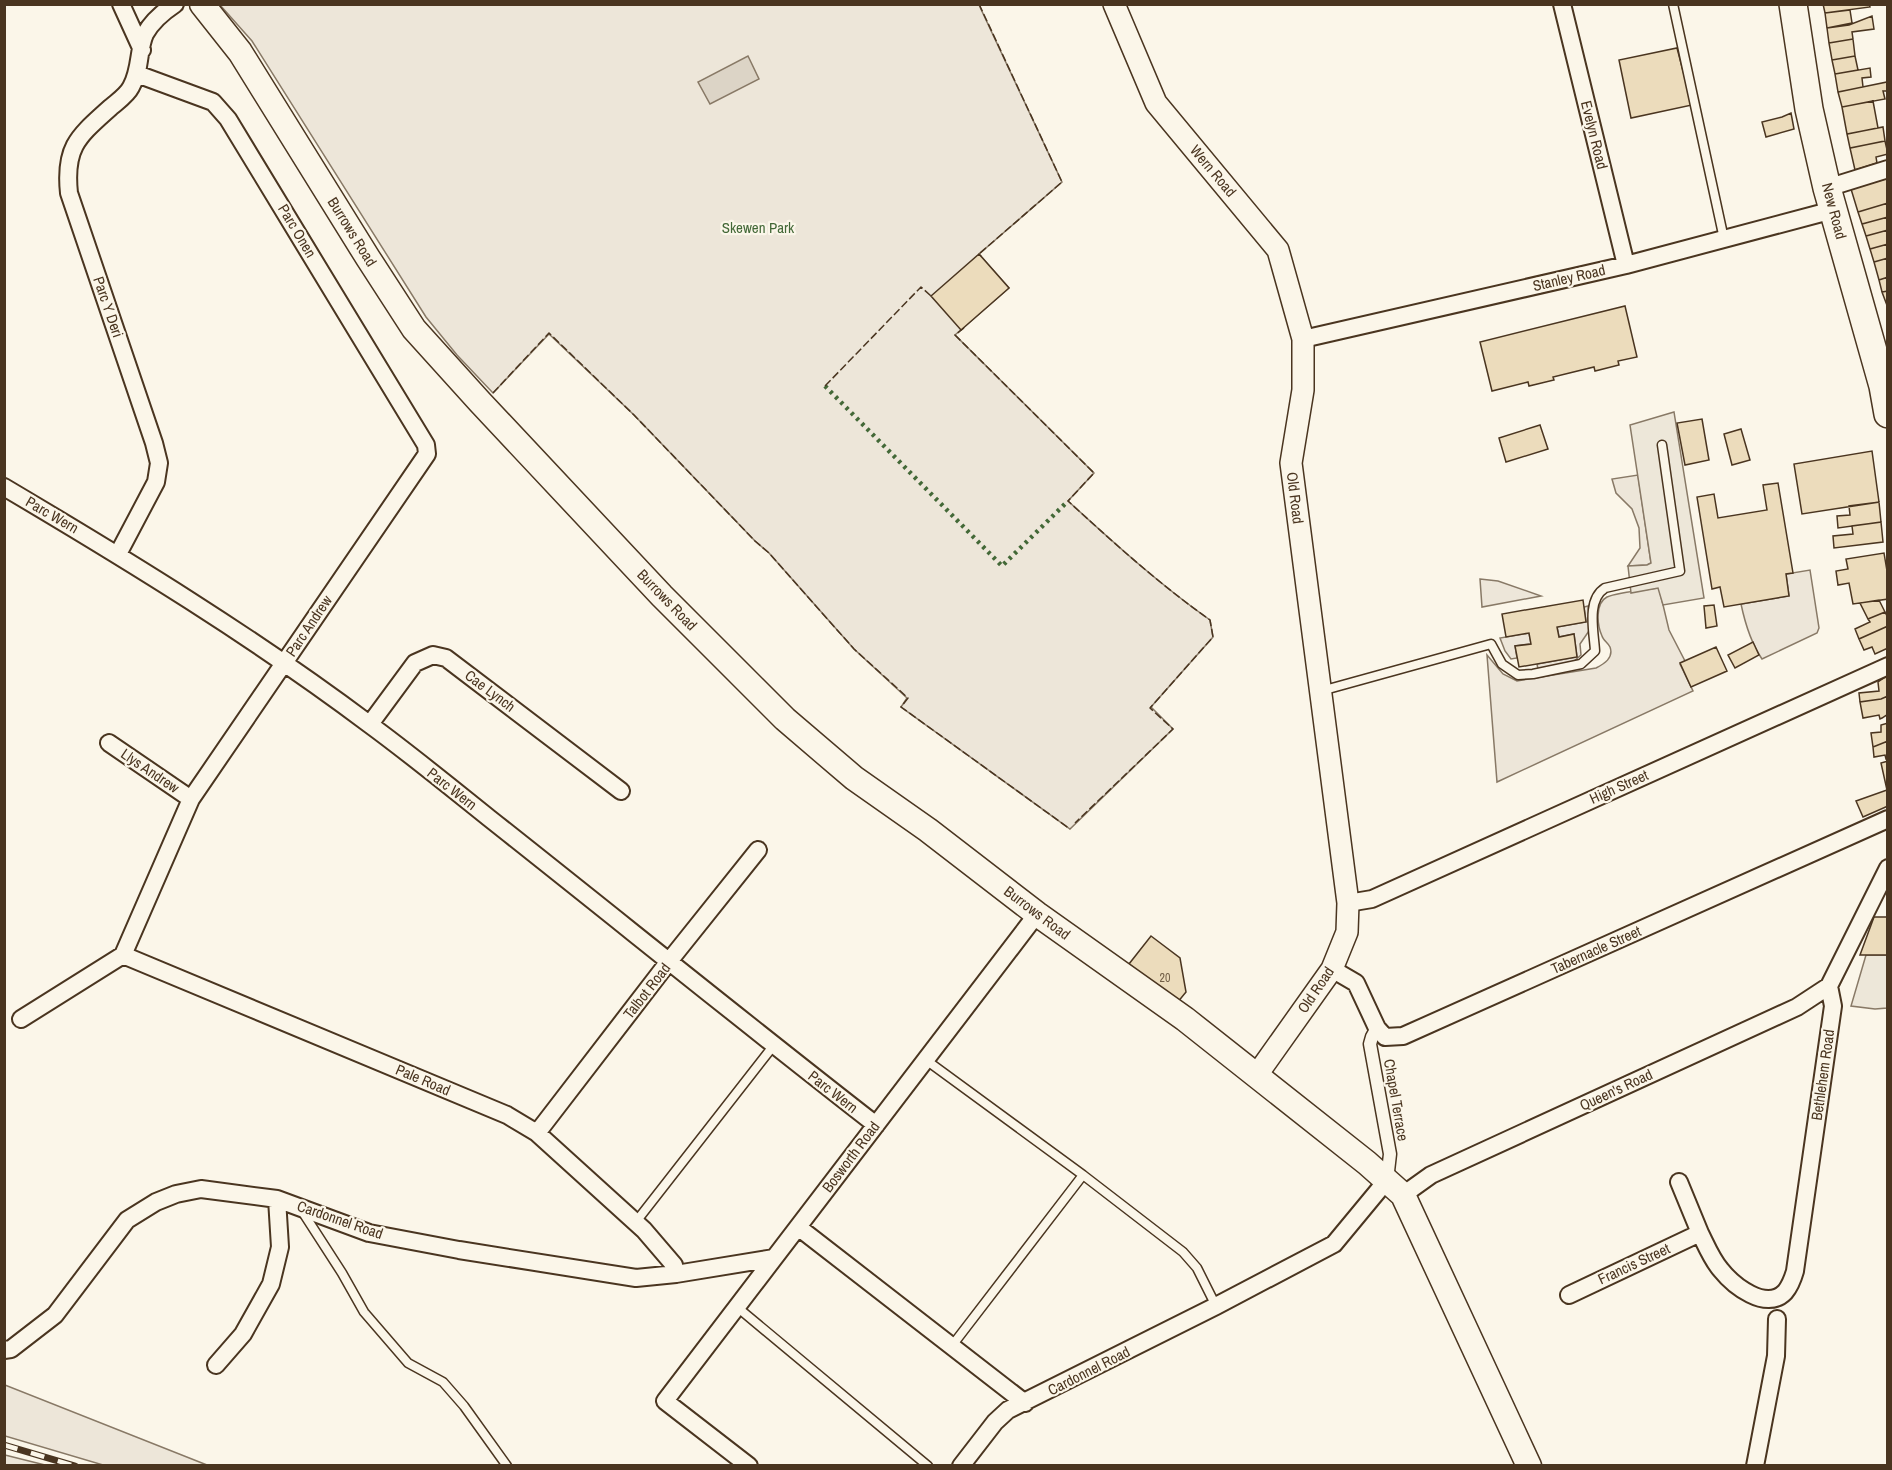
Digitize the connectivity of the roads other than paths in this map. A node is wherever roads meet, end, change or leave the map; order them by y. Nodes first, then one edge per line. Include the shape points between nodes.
1 (121, 4) edge
2 (175, 4) edge
3 (202, 4) edge
4 (1114, 4) edge
5 (1562, 4) edge
6 (1673, 4) edge
7 (1793, 4) edge
8 (142, 50) junction
9 (137, 74) junction
10 (1887, 169) edge
11 (1830, 199) junction
12 (1724, 239) junction
13 (1626, 265) junction
14 (1303, 339) junction
15 (1885, 386) edge
16 (1887, 414) edge
17 (1662, 446) dead end
18 (427, 454) joint
19 (4, 488) edge
20 (118, 554) junction
21 (284, 663) junction
22 (1887, 666) edge
23 (1320, 691) junction
24 (370, 724) junction
25 (109, 743) dead end
26 (621, 791) dead end
27 (191, 799) junction
28 (1887, 819) edge
29 (758, 850) dead end
30 (1887, 868) edge
31 (1348, 903) junction
32 (1037, 914) junction
33 (123, 955) junction
34 (670, 960) junction
35 (1332, 969) junction
36 (1830, 986) junction
37 (21, 1019) dead end
38 (1377, 1028) junction
39 (774, 1046) junction
40 (926, 1060) junction
41 (1256, 1076) junction
42 (876, 1125) junction
43 (537, 1133) junction
44 (1083, 1175) junction
45 (1678, 1182) dead end
46 (1395, 1187) junction
47 (277, 1199) junction
48 (298, 1206) junction
49 (635, 1223) junction
50 (798, 1227) junction
51 (1700, 1233) junction
52 (774, 1258) junction
53 (676, 1274) junction
54 (1569, 1295) dead end
55 (1216, 1306) junction
56 (736, 1307) junction
57 (1777, 1319) dead end
58 (951, 1347) junction
59 (4, 1350) edge
60 (216, 1365) dead end
61 (1025, 1403) junction
62 (507, 1466) edge
63 (749, 1466) edge
64 (928, 1466) edge
65 (961, 1466) edge
66 (1529, 1466) edge
67 (1755, 1466) edge

1 - 8 street
2 - 8 street via 160,14 145,34
3 - 32 main road, Burrows Road via 240,52 414,329 462,382 662,596 785,719 854,778
4 - 14 street, Wern Road via 1156,103 1278,250
5 - 13 street, Evelyn Road
6 - 12 lane
7 - 11 main road, New Road via 1809,109
8 - 9 street
9 - 18 street, Parc Onen via 213,102 228,119 426,445
9 - 20 street, Parc Y Deri via 130,91 80,135 71,150 67,172 69,193 159,463 156,482
10 - 11 street, Stanley Road
11 - 12 street, Stanley Road
11 - 15 main road, New Road
12 - 13 street, Stanley Road
13 - 14 street, Stanley Road
14 - 23 street, Old Road via 1304,390 1291,463
15 - 16 main road, New Road
17 - 23 lane via 1680,571 1605,588 1598,593 1593,602 1595,651 1581,664 1518,675 1502,664 1491,644
18 - 21 street, Parc Andrew
19 - 20 street, Parc Wern
20 - 21 street, Parc Wern
21 - 24 street, Parc Wern
21 - 27 street, Parc Andrew
22 - 31 street, High Street via 1372,899
23 - 31 street, Old Road
24 - 26 street, Cae Lynch via 415,663 433,655 446,658
24 - 34 street, Parc Wern
25 - 27 street, Llys Andrew
27 - 33 street
28 - 38 street, Tabernacle Street via 1402,1036 1385,1037
29 - 34 street, Talbot Road
30 - 36 street, Bethlehem Road
31 - 35 street, Old Road via 1347,932
32 - 40 street, Bosworth Road
32 - 41 main road, Burrows Road via 1185,1019
33 - 37 street
33 - 43 street, Pale Road via 507,1115
34 - 39 street, Parc Wern
34 - 43 street, Talbot Road
35 - 38 street via 1356,983
35 - 41 street, Old Road
36 - 46 street, Queen's Road via 1797,1007
36 - 51 street, Bethlehem Road via 1833,1006 1795,1271 1785,1292 1778,1298 1757,1298 1736,1285 1720,1269
38 - 46 street, Chapel Terrace via 1370,1044
39 - 42 street, Parc Wern
39 - 49 lane
40 - 42 street, Bosworth Road
40 - 44 lane
41 - 46 main road
42 - 50 street, Bosworth Road
43 - 49 street, Pale Road
44 - 55 lane via 1183,1252 1197,1268
44 - 58 lane
45 - 51 street
46 - 55 street, Cardonnel Road via 1334,1244
46 - 66 main road
47 - 48 street, Cardonnel Road
47 - 59 street, Cardonnel Road via 201,1189 156,1202 127,1220 55,1315 11,1349
47 - 60 street via 280,1247 271,1284 243,1334
48 - 53 street, Cardonnel Road via 369,1233 459,1250 636,1278
48 - 62 lane via 364,1312 408,1364 443,1382
49 - 53 street, Pale Road via 674,1265
50 - 52 street, Bosworth Road
50 - 58 street
51 - 54 street, Francis Street
52 - 53 street, Cardonnel Road
52 - 56 street, Bosworth Road
55 - 61 street, Cardonnel Road
56 - 63 street, Bosworth Road via 665,1401
56 - 64 lane
57 - 67 street via 1776,1356
58 - 61 street
61 - 65 street, Cardonnel Road via 1008,1410 995,1422

